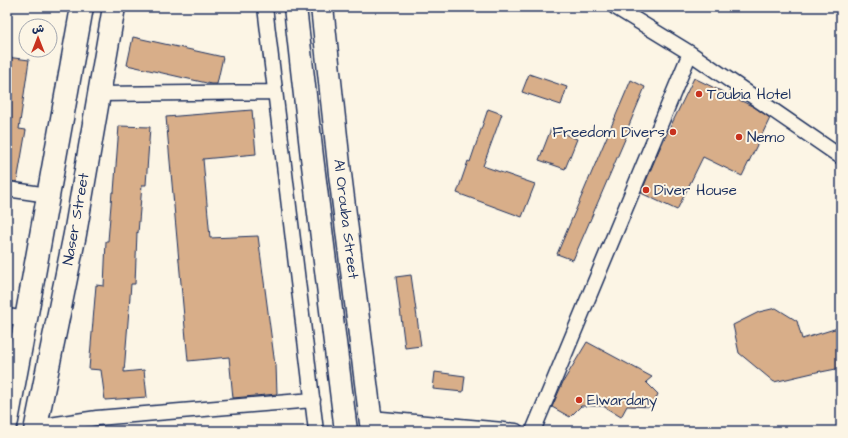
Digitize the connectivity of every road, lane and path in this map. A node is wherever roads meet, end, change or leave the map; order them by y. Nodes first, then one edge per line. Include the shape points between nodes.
1 (82, 7) edge
2 (114, 7) edge
3 (265, 7) edge
4 (295, 7) edge
5 (322, 7) edge
6 (615, 7) edge
7 (690, 53) junction
8 (275, 92) junction
9 (98, 94) junction
10 (59, 137) junction
11 (90, 143) junction
12 (841, 157) edge
13 (7, 189) edge
14 (48, 195) junction
15 (348, 241) junction
16 (323, 245) junction
17 (17, 318) edge
18 (313, 400) junction
19 (7, 421) edge
20 (372, 424) edge
21 (35, 429) edge
22 (316, 431) edge
23 (346, 431) edge
24 (516, 431) edge
25 (533, 431) edge

1 - 10 main road, Naser Street
2 - 9 main road, Naser Street
3 - 8 street
4 - 16 main road, Al Orouba Street
5 - 15 main road, Al Orouba Street
6 - 7 street
7 - 12 street
7 - 25 street
8 - 9 street
8 - 18 street
9 - 11 main road, Naser Street
10 - 11 main road
10 - 14 main road, Naser Street
11 - 21 main road, Naser Street
13 - 14 street
14 - 17 main road, Naser Street
15 - 16 main road
15 - 20 main road, Al Orouba Street
16 - 23 main road, Al Orouba Street
17 - 19 main road, Naser Street
18 - 21 street via 97,418
18 - 22 street
20 - 24 street

